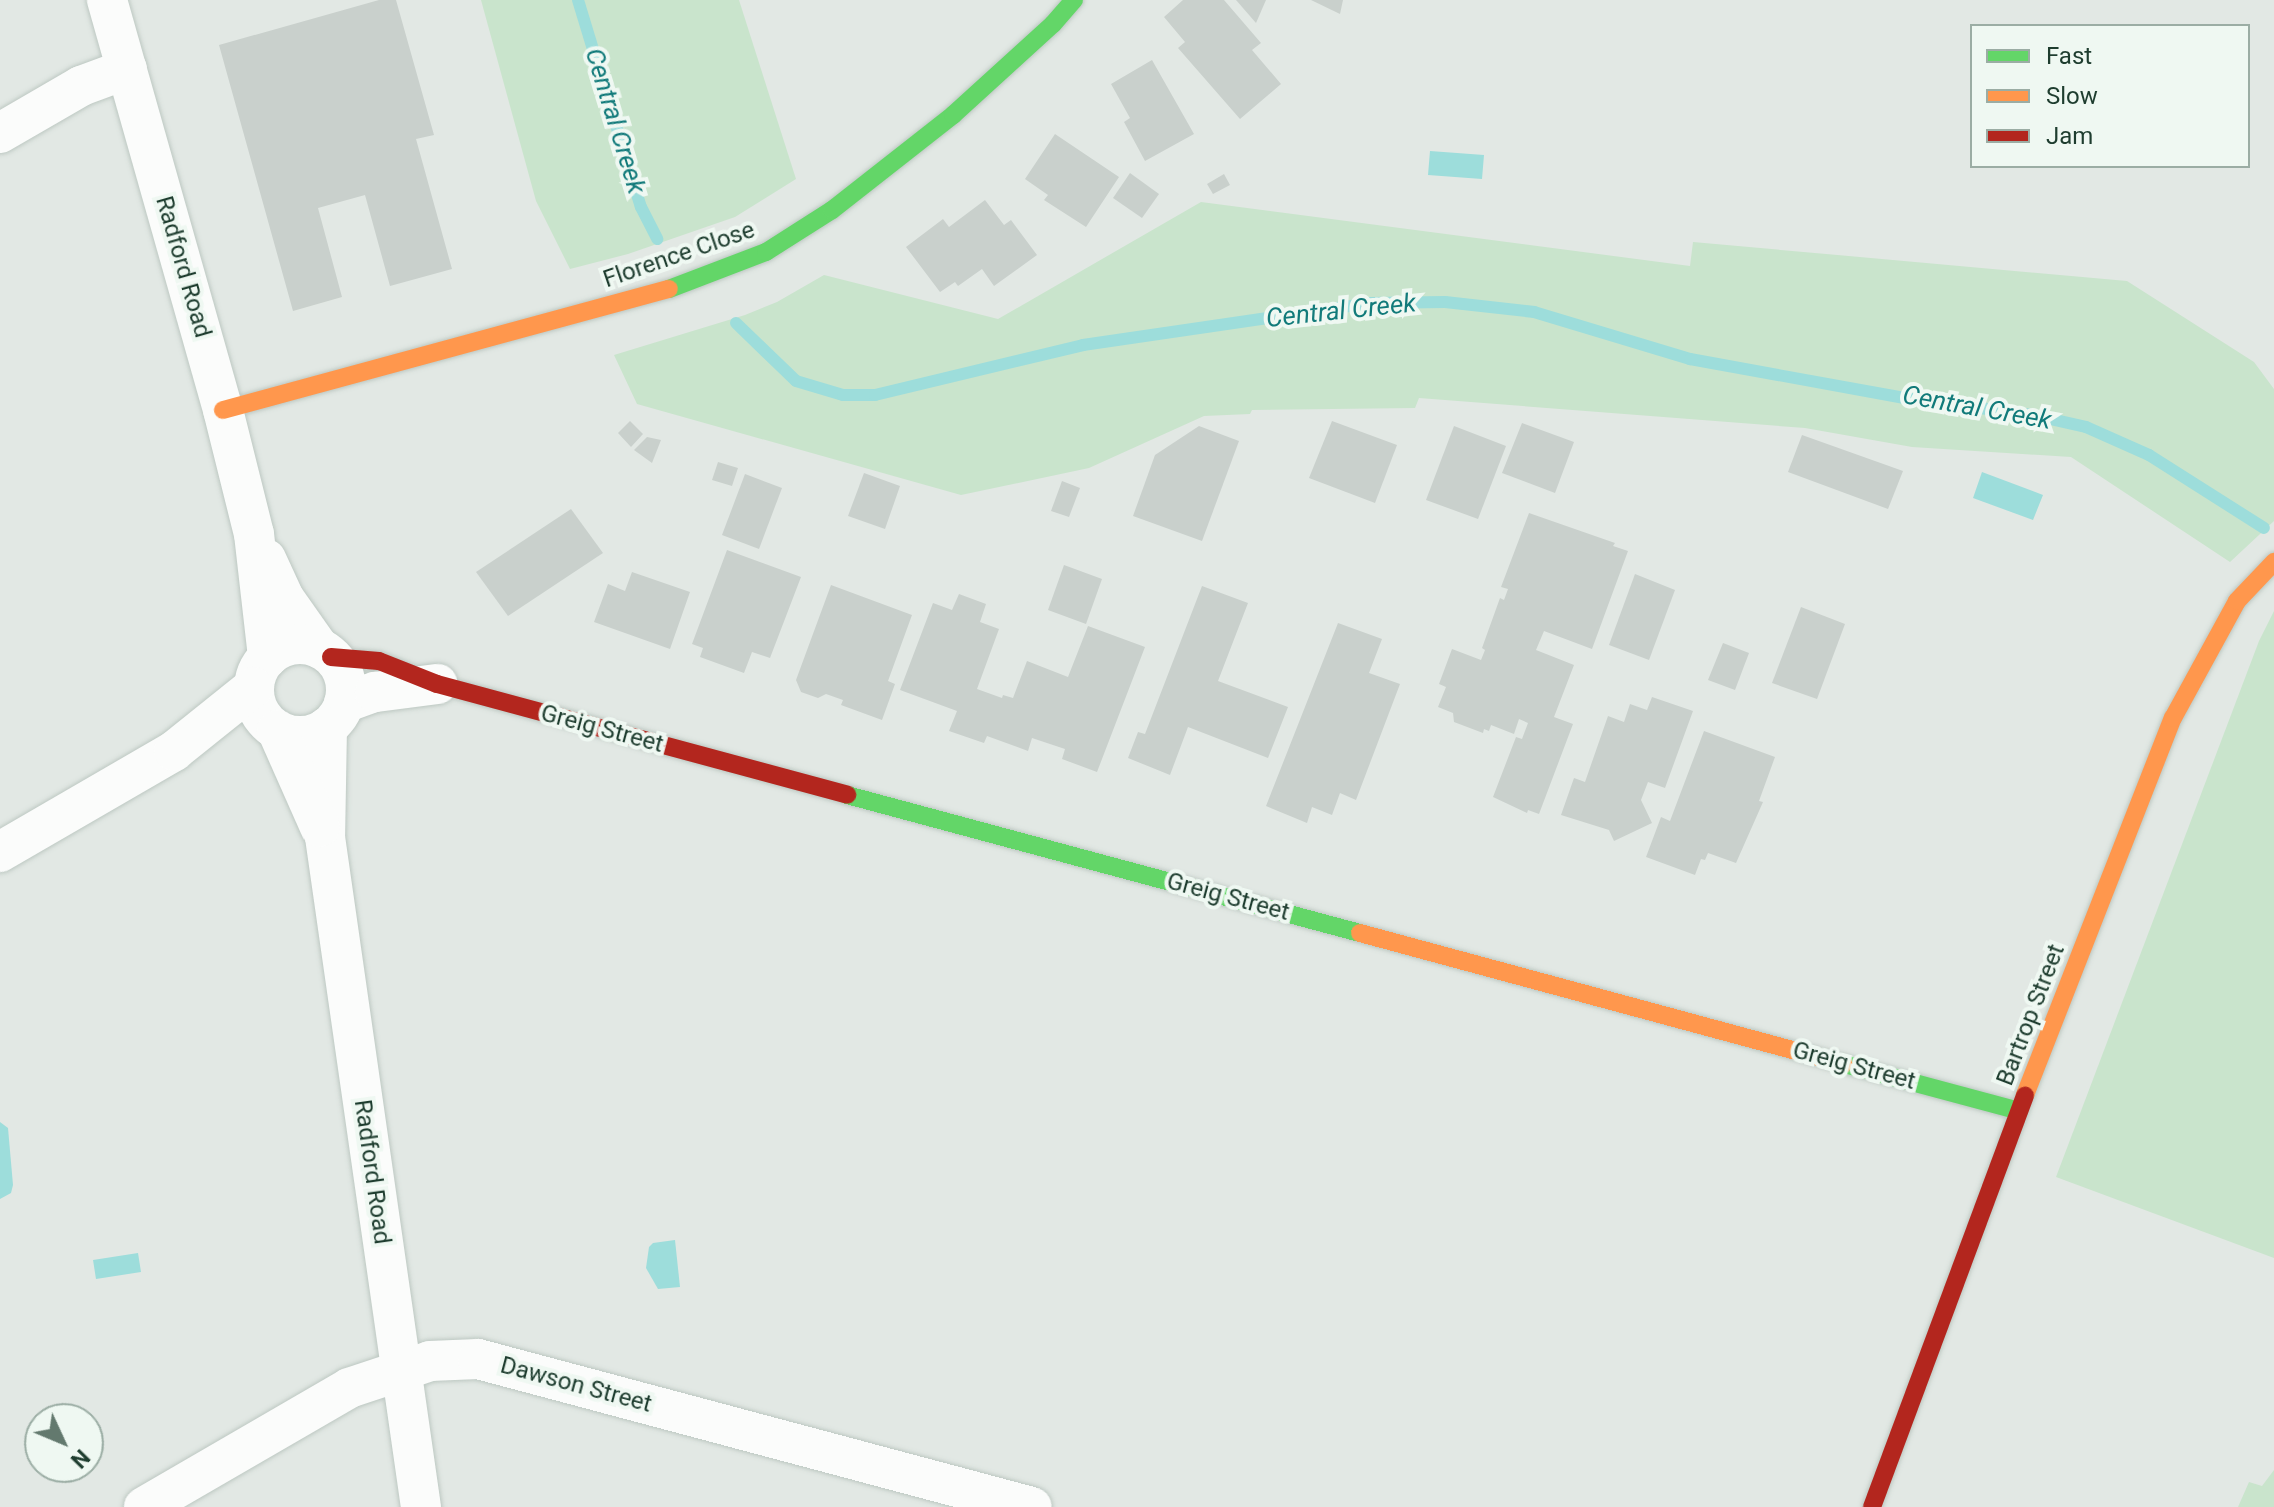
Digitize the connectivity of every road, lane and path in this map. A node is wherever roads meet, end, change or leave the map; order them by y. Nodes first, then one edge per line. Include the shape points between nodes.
1 (107, 0) edge
2 (1074, 0) edge
3 (127, 69) junction
4 (0, 133) edge
5 (223, 410) junction
6 (254, 534) junction
7 (2274, 562) edge
8 (325, 653) junction
9 (437, 684) junction
10 (266, 698) junction
11 (335, 715) junction
12 (325, 837) junction
13 (0, 852) edge
14 (2019, 1111) junction
15 (400, 1373) junction
16 (144, 1507) edge
17 (421, 1507) edge
18 (1032, 1507) edge
19 (1872, 1507) edge

1 - 3 street, Radford Road
2 - 5 street, Florence Close via 953,115 832,210 766,252 660,292
3 - 4 street via 81,86
3 - 5 street, Radford Road
5 - 6 street, Radford Road
6 - 8 street, Radford Road via 284,598
6 - 10 street, Radford Road
7 - 14 street, Bartrop Street via 2237,601 2173,718
8 - 9 street, Greig Street via 379,661
8 - 10 street via 293,645
8 - 11 street via 343,678
9 - 11 street, Greig Street via 375,692
9 - 14 street, Greig Street
10 - 11 street via 302,736
10 - 12 street, Radford Road
10 - 13 street
11 - 12 street, Radford Road
12 - 15 street, Radford Road
14 - 19 street, Bartrop Street
15 - 16 street, Dawson Street via 349,1388
15 - 17 street, Radford Road
15 - 18 street, Dawson Street via 430,1361 478,1359

